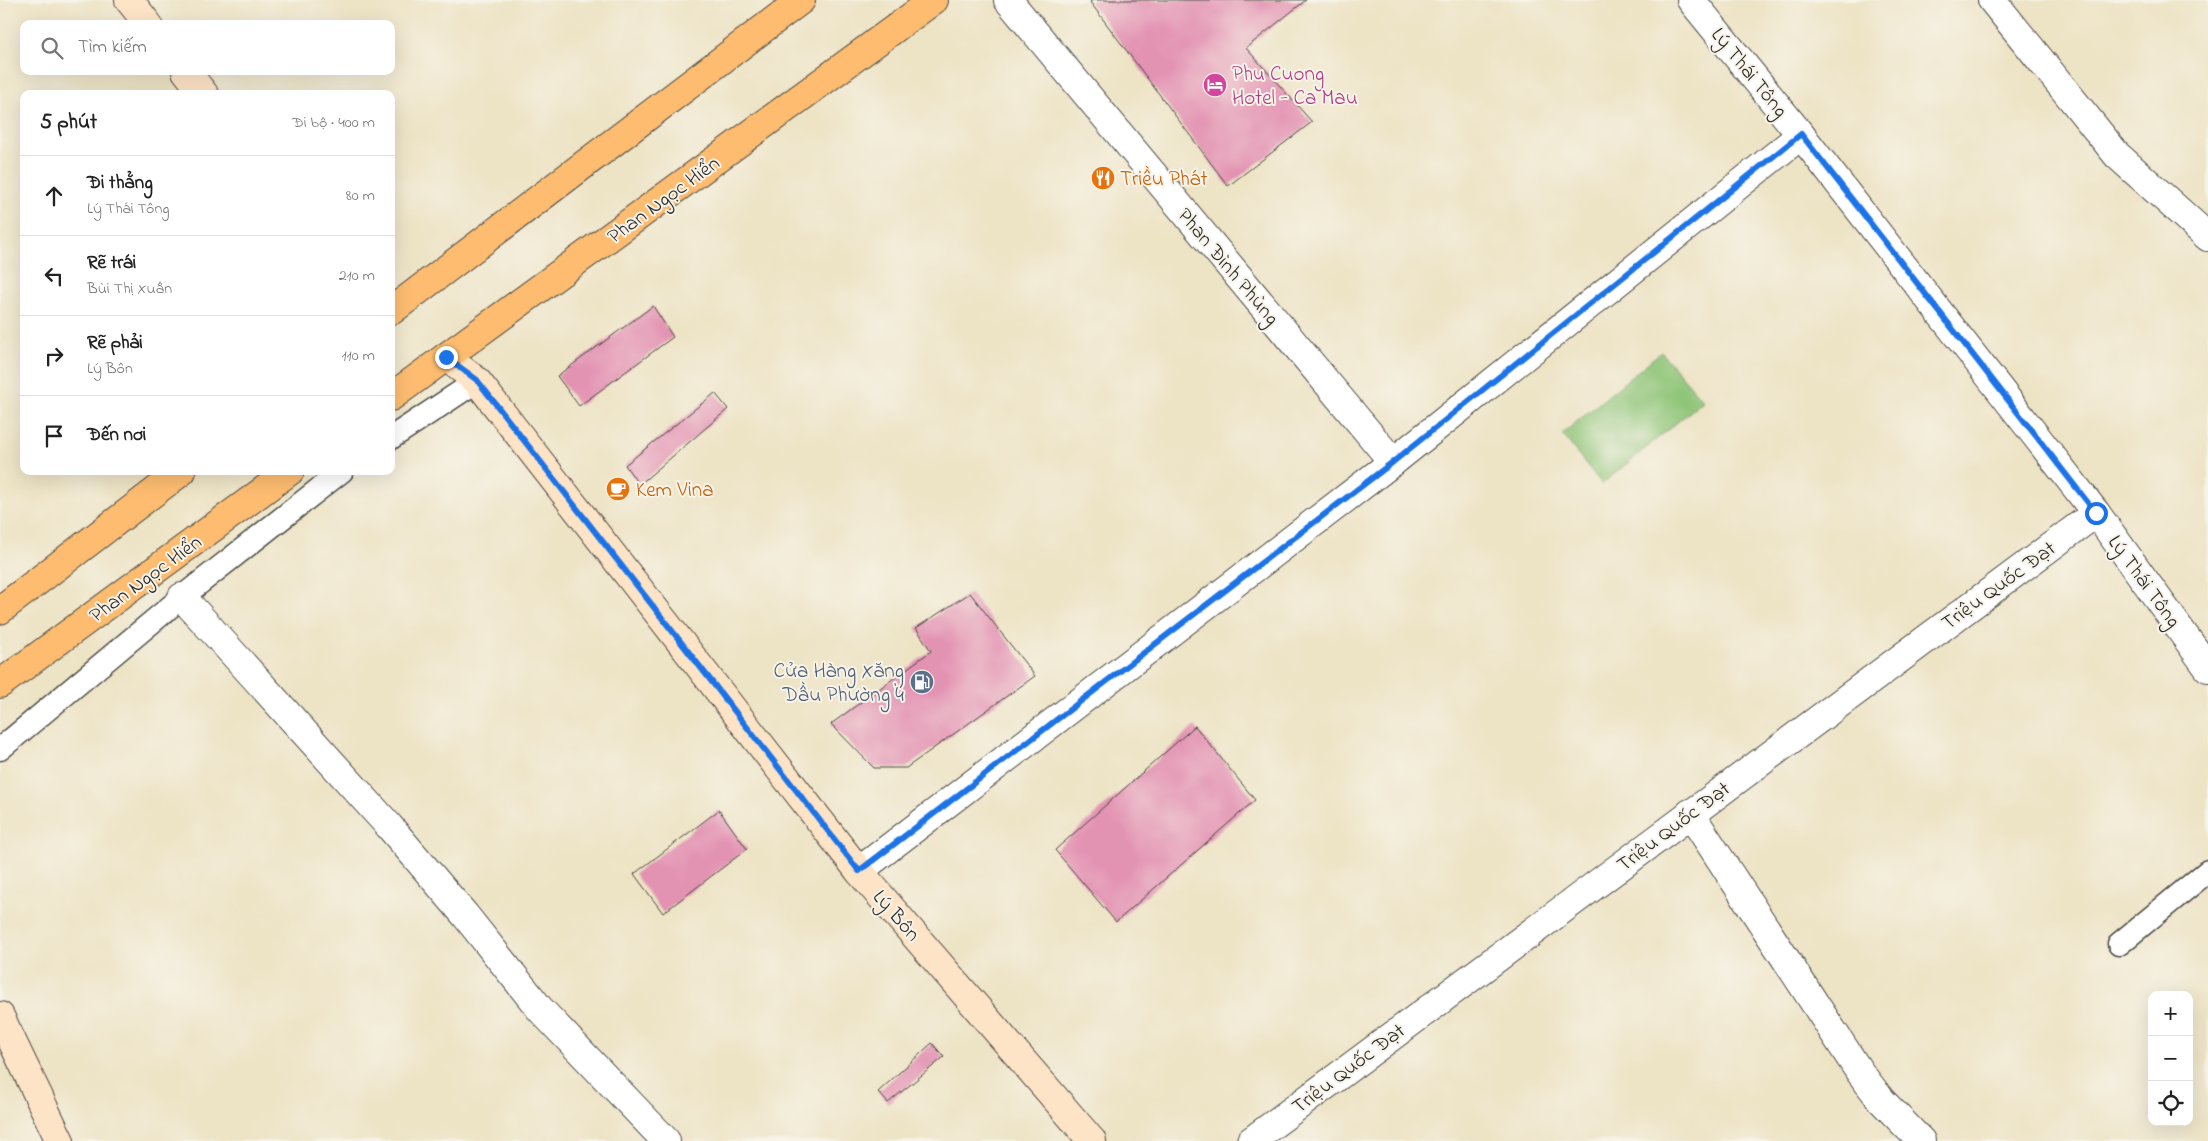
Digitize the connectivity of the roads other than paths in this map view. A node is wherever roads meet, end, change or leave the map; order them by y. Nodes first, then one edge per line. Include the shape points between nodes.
1 (129, 0) edge
2 (801, 0) edge
3 (934, 0) edge
4 (1008, 0) edge
5 (1691, 0) edge
6 (1992, 0) edge
7 (145, 20) edge
8 (189, 75) edge
9 (201, 90) edge
10 (1801, 134) junction
11 (2208, 237) edge
12 (395, 308) edge
13 (446, 357) junction
14 (477, 380) junction
15 (395, 394) edge
16 (395, 435) edge
17 (1393, 462) junction
18 (177, 475) edge
19 (285, 475) edge
20 (337, 475) edge
21 (2096, 513) junction
22 (182, 597) junction
23 (0, 610) edge
24 (2208, 668) edge
25 (0, 684) edge
26 (0, 749) edge
27 (1690, 813) junction
28 (859, 871) junction
29 (2208, 871) edge
30 (2119, 944) dead end
31 (0, 1016) edge
32 (60, 1141) edge
33 (666, 1141) edge
34 (1092, 1141) edge
35 (1251, 1141) edge
36 (1921, 1141) edge

1 - 7 street
2 - 12 highway
3 - 13 highway, Phan Ngọc Hiển
4 - 17 street, Phan Đình Phùng
5 - 10 street, Lý Thái Tông
6 - 11 street via 2117,155
8 - 9 street
10 - 17 street
10 - 21 street, Lý Thái Tông
13 - 14 street, Lý Bôn
13 - 15 highway, Phan Ngọc Hiển
14 - 16 lane
14 - 28 street, Lý Bôn
17 - 28 street
18 - 23 highway
19 - 25 highway, Phan Ngọc Hiển
20 - 22 lane
21 - 24 street, Lý Thái Tông
21 - 27 street, Triệu Quốc Đạt
22 - 26 lane
22 - 33 street via 389,826 540,1009
27 - 35 street, Triệu Quốc Đạt
27 - 36 street via 1859,1071 1881,1100
28 - 34 street, Lý Bôn
29 - 30 lane
31 - 32 street

